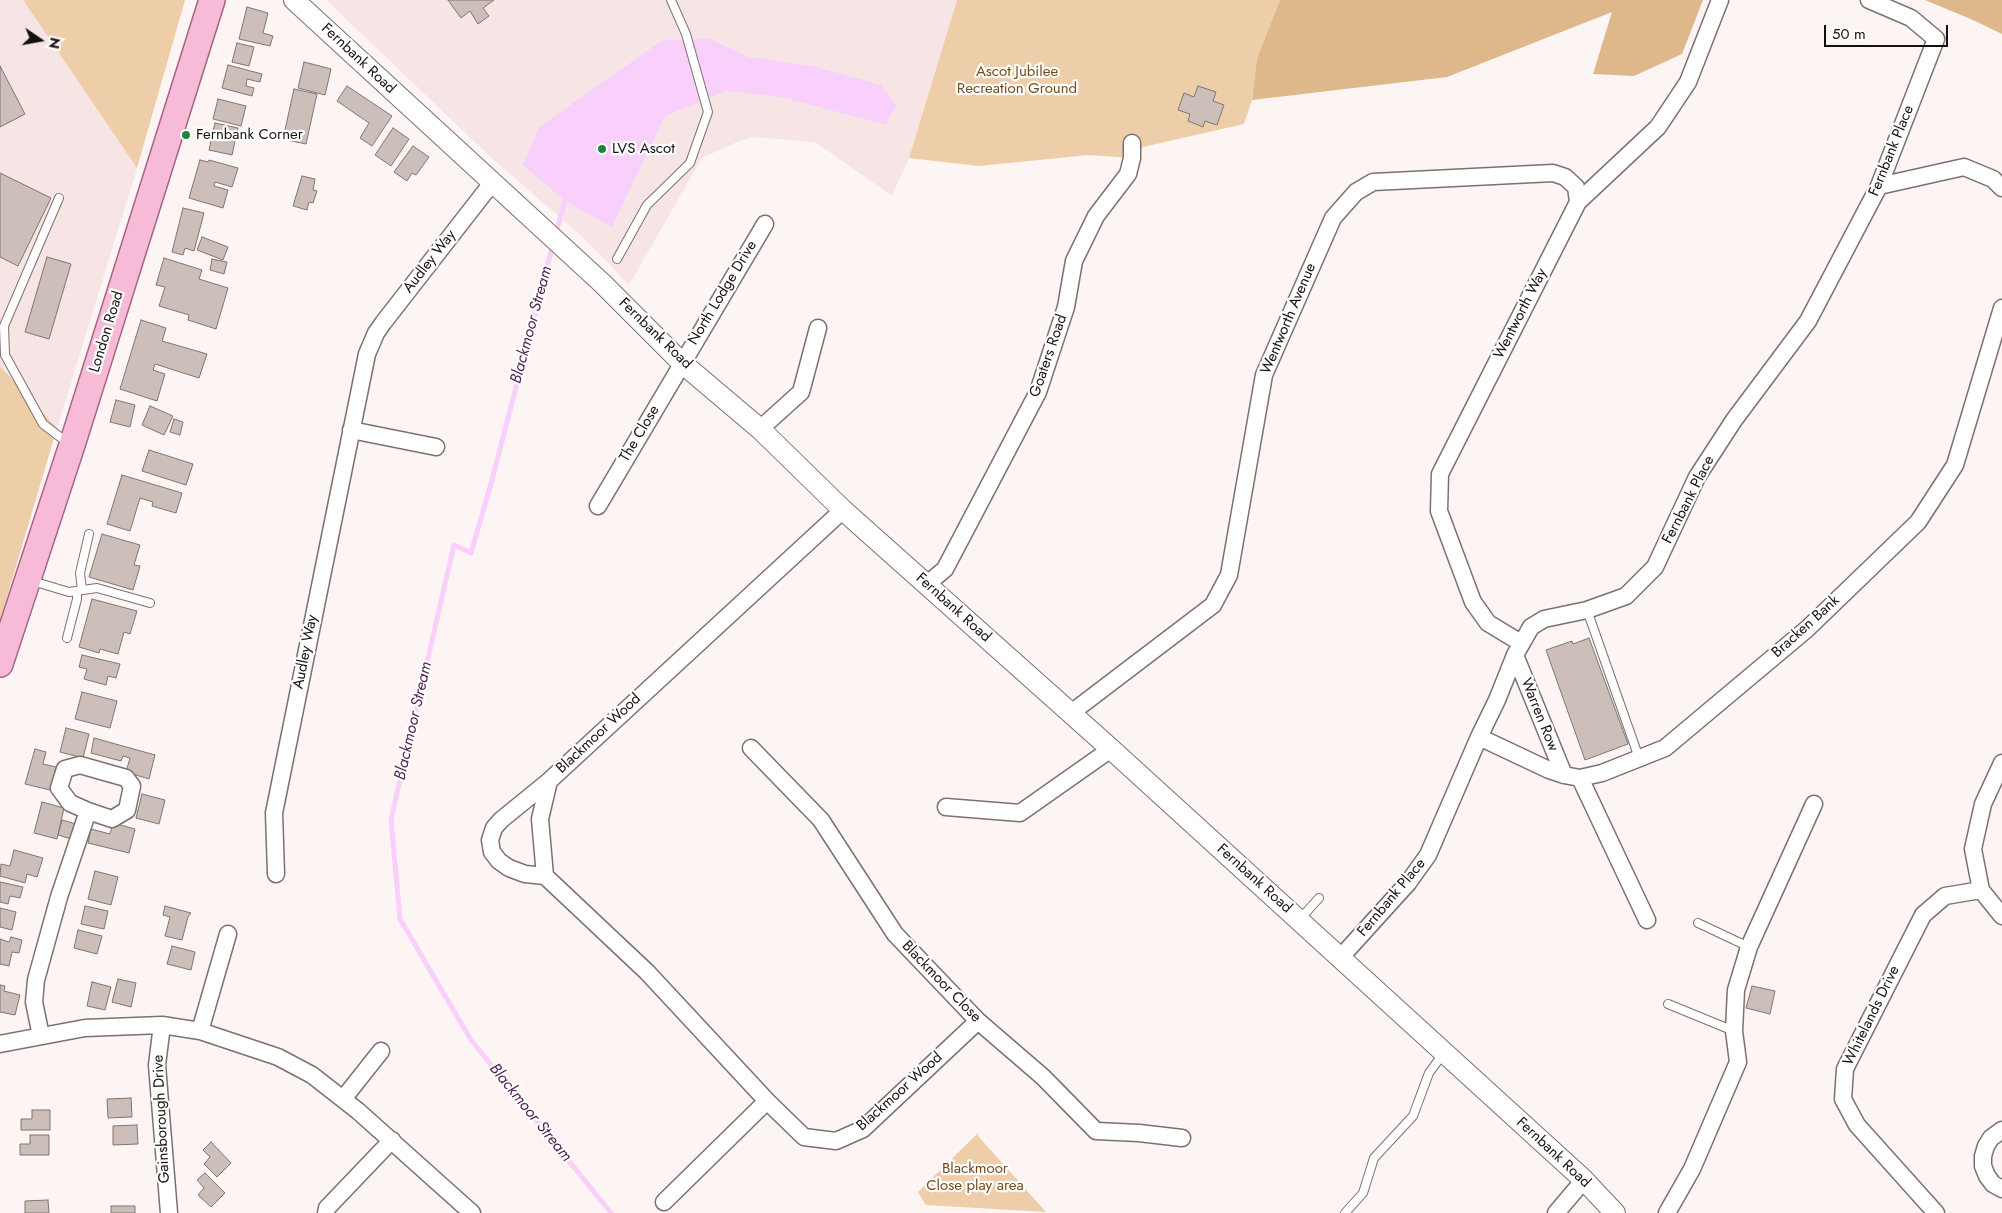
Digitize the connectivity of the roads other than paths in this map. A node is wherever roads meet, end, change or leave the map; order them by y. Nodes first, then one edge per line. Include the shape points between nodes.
1 (212, 0) edge
2 (294, 0) edge
3 (671, 0) edge
4 (1720, 0) edge
5 (1869, 0) edge
6 (1132, 144) dead end
7 (492, 183) junction
8 (1879, 186) junction
9 (2002, 188) edge
10 (59, 198) dead end
11 (1578, 202) junction
12 (765, 224) dead end
13 (617, 258) dead end
14 (2002, 308) edge
15 (818, 328) dead end
16 (682, 363) junction
17 (760, 429) junction
18 (351, 430) junction
19 (72, 445) junction
20 (436, 446) dead end
21 (598, 506) dead end
22 (843, 510) junction
23 (89, 534) dead end
24 (28, 579) junction
25 (926, 585) junction
26 (80, 590) junction
27 (150, 603) dead end
28 (1587, 610) junction
29 (67, 638) dead end
30 (1518, 649) junction
31 (0, 664) edge
32 (1071, 713) junction
33 (1479, 737) junction
34 (751, 748) dead end
35 (1111, 749) junction
36 (1639, 758) junction
37 (2002, 763) edge
38 (1564, 775) junction
39 (1580, 778) junction
40 (548, 781) junction
41 (1814, 804) dead end
42 (946, 807) dead end
43 (88, 811) dead end
44 (276, 874) dead end
45 (545, 876) junction
46 (1981, 890) junction
47 (1319, 898) dead end
48 (2002, 916) edge
49 (1298, 920) junction
50 (1647, 920) dead end
51 (1698, 923) dead end
52 (228, 934) dead end
53 (1749, 947) junction
54 (1340, 958) junction
55 (1668, 1004) dead end
56 (978, 1021) junction
57 (162, 1025) junction
58 (200, 1030) junction
59 (1734, 1031) junction
60 (41, 1036) junction
61 (0, 1044) edge
62 (381, 1051) dead end
63 (1444, 1053) junction
64 (343, 1099) junction
65 (767, 1101) junction
66 (2002, 1130) edge
67 (1182, 1138) dead end
68 (392, 1140) junction
69 (1584, 1180) junction
70 (2002, 1189) edge
71 (664, 1202) dead end
72 (169, 1213) edge
73 (326, 1213) edge
74 (472, 1213) edge
75 (1345, 1213) edge
76 (1556, 1213) edge
77 (1615, 1213) edge
78 (1667, 1213) edge
79 (1936, 1213) edge

1 - 19 main road, London Road
2 - 7 street, Fernbank Road
3 - 13 lane via 686,34 708,112 690,163 647,205
4 - 11 street, Wentworth Way via 1688,82 1658,127
5 - 8 street, Fernbank Place via 1911,18 1936,39
6 - 25 street, Goaters Road via 1128,174 1096,216 1074,261 1066,307 1038,392 945,568
7 - 16 street, Fernbank Road via 602,282
7 - 18 street, Audley Way via 376,333 367,354
8 - 9 street via 1964,167 1993,179
8 - 28 street, Fernbank Place via 1808,321 1734,420 1697,477 1656,567 1626,596
10 - 19 lane via 4,326 5,355 43,424
11 - 30 street, Wentworth Way via 1440,474 1439,511 1473,602 1488,623
11 - 32 street, Wentworth Avenue via 1576,187 1565,177 1553,174 1373,182 1356,192 1333,218 1264,375 1229,575 1213,605
12 - 16 street, North Lodge Drive
14 - 36 street, Bracken Bank via 1956,464 1918,522 1807,629 1665,748
15 - 17 street via 801,392
16 - 17 street, Fernbank Road
16 - 21 street, The Close
17 - 22 street, Fernbank Road
18 - 20 street
18 - 44 street, Audley Way via 274,813
19 - 24 main road, London Road
22 - 25 street, Fernbank Road
22 - 40 street, Blackmoor Wood
23 - 26 lane via 80,573
24 - 26 lane via 69,592
24 - 31 main road, London Road
25 - 32 street, Fernbank Road
26 - 27 lane via 98,588
26 - 29 lane
28 - 30 street, Fernbank Place via 1544,619 1531,627
28 - 36 lane
30 - 33 street, Fernbank Place
30 - 38 street, Warren Row
32 - 35 street, Fernbank Road
33 - 38 street, Bracken Bank
33 - 54 street, Fernbank Place via 1428,855 1408,883
34 - 56 street, Blackmoor Close via 821,820 895,934
35 - 42 street via 1020,813
35 - 49 street, Fernbank Road
36 - 39 street, Bracken Bank
37 - 46 street via 1983,804 1973,849
38 - 39 street, Bracken Bank
39 - 50 street
40 - 45 street, Blackmoor Wood via 540,819
40 - 45 street via 501,820 490,840 492,852 509,868
41 - 53 street
43 - 60 street via 59,897 34,994
45 - 65 street, Blackmoor Wood via 647,972
46 - 48 street
46 - 79 street, Whitelands Drive via 1944,896 1923,914 1844,1068 1843,1099 1857,1125
47 - 49 lane
49 - 54 street, Fernbank Road
51 - 53 lane
52 - 58 street
53 - 59 street via 1736,990
54 - 63 street, Fernbank Road
55 - 59 lane
56 - 65 street, Blackmoor Wood via 863,1129 836,1141 804,1136
56 - 67 street, Blackmoor Close via 1043,1077 1096,1131
57 - 58 street
57 - 60 street via 92,1028
57 - 72 street, Gainsborough Drive via 157,1065
58 - 64 street via 293,1064
59 - 78 street via 1738,1062 1692,1169
60 - 61 street
62 - 64 street
63 - 69 street, Fernbank Road
63 - 75 lane via 1429,1073 1413,1116 1374,1158 1364,1193
64 - 68 street
65 - 71 street
66 - 70 street via 1986,1146 1983,1156 1987,1176
68 - 73 street via 327,1208
68 - 74 street
69 - 76 street
69 - 77 street, Fernbank Road

